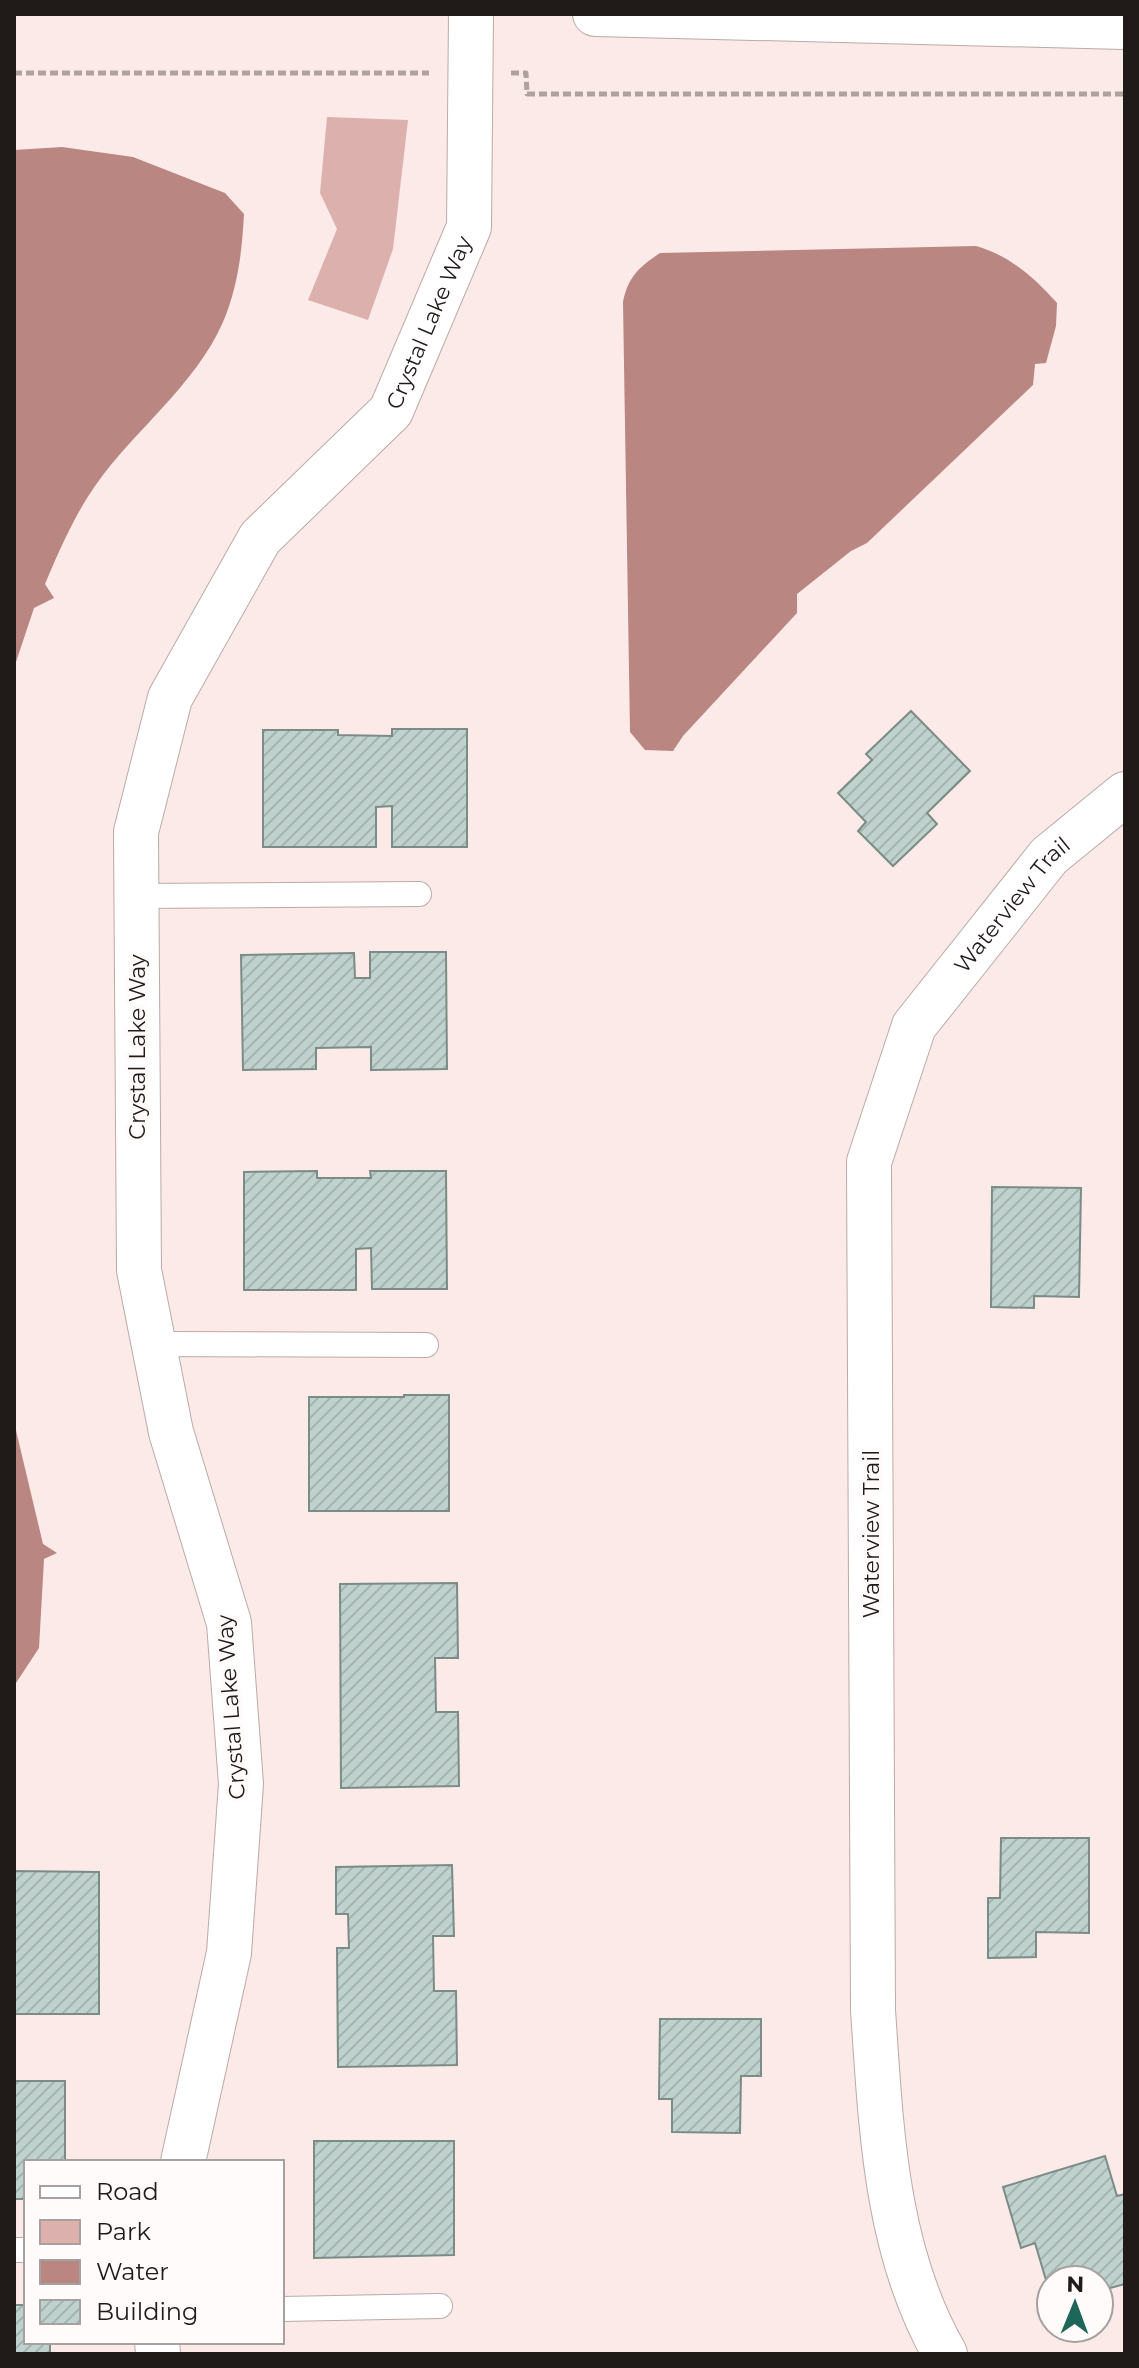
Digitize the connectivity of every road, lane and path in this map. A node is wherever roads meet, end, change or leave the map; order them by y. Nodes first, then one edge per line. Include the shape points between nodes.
1 (471, 14) edge
2 (595, 14) edge
3 (1125, 27) edge
4 (14, 73) edge
5 (433, 73) dead end
6 (510, 73) dead end
7 (1125, 94) edge
8 (1125, 796) edge
9 (419, 894) dead end
10 (136, 896) junction
11 (154, 1344) junction
12 (426, 1345) dead end
13 (183, 2160) edge
14 (440, 2306) dead end
15 (284, 2309) edge
16 (945, 2354) edge

1 - 10 street, Crystal Lake Way via 469,227 391,411 260,538 170,698 136,832
2 - 3 street
4 - 5 path
6 - 7 path via 526,73 527,94
8 - 16 street, Waterview Trail via 1049,856 914,1026 869,1162 873,2010 894,2215 915,2290
9 - 10 lane
10 - 11 street, Crystal Lake Way via 139,1270
11 - 12 lane
11 - 13 street, Crystal Lake Way via 171,1432 229,1623 241,1784 229,1953
14 - 15 lane

